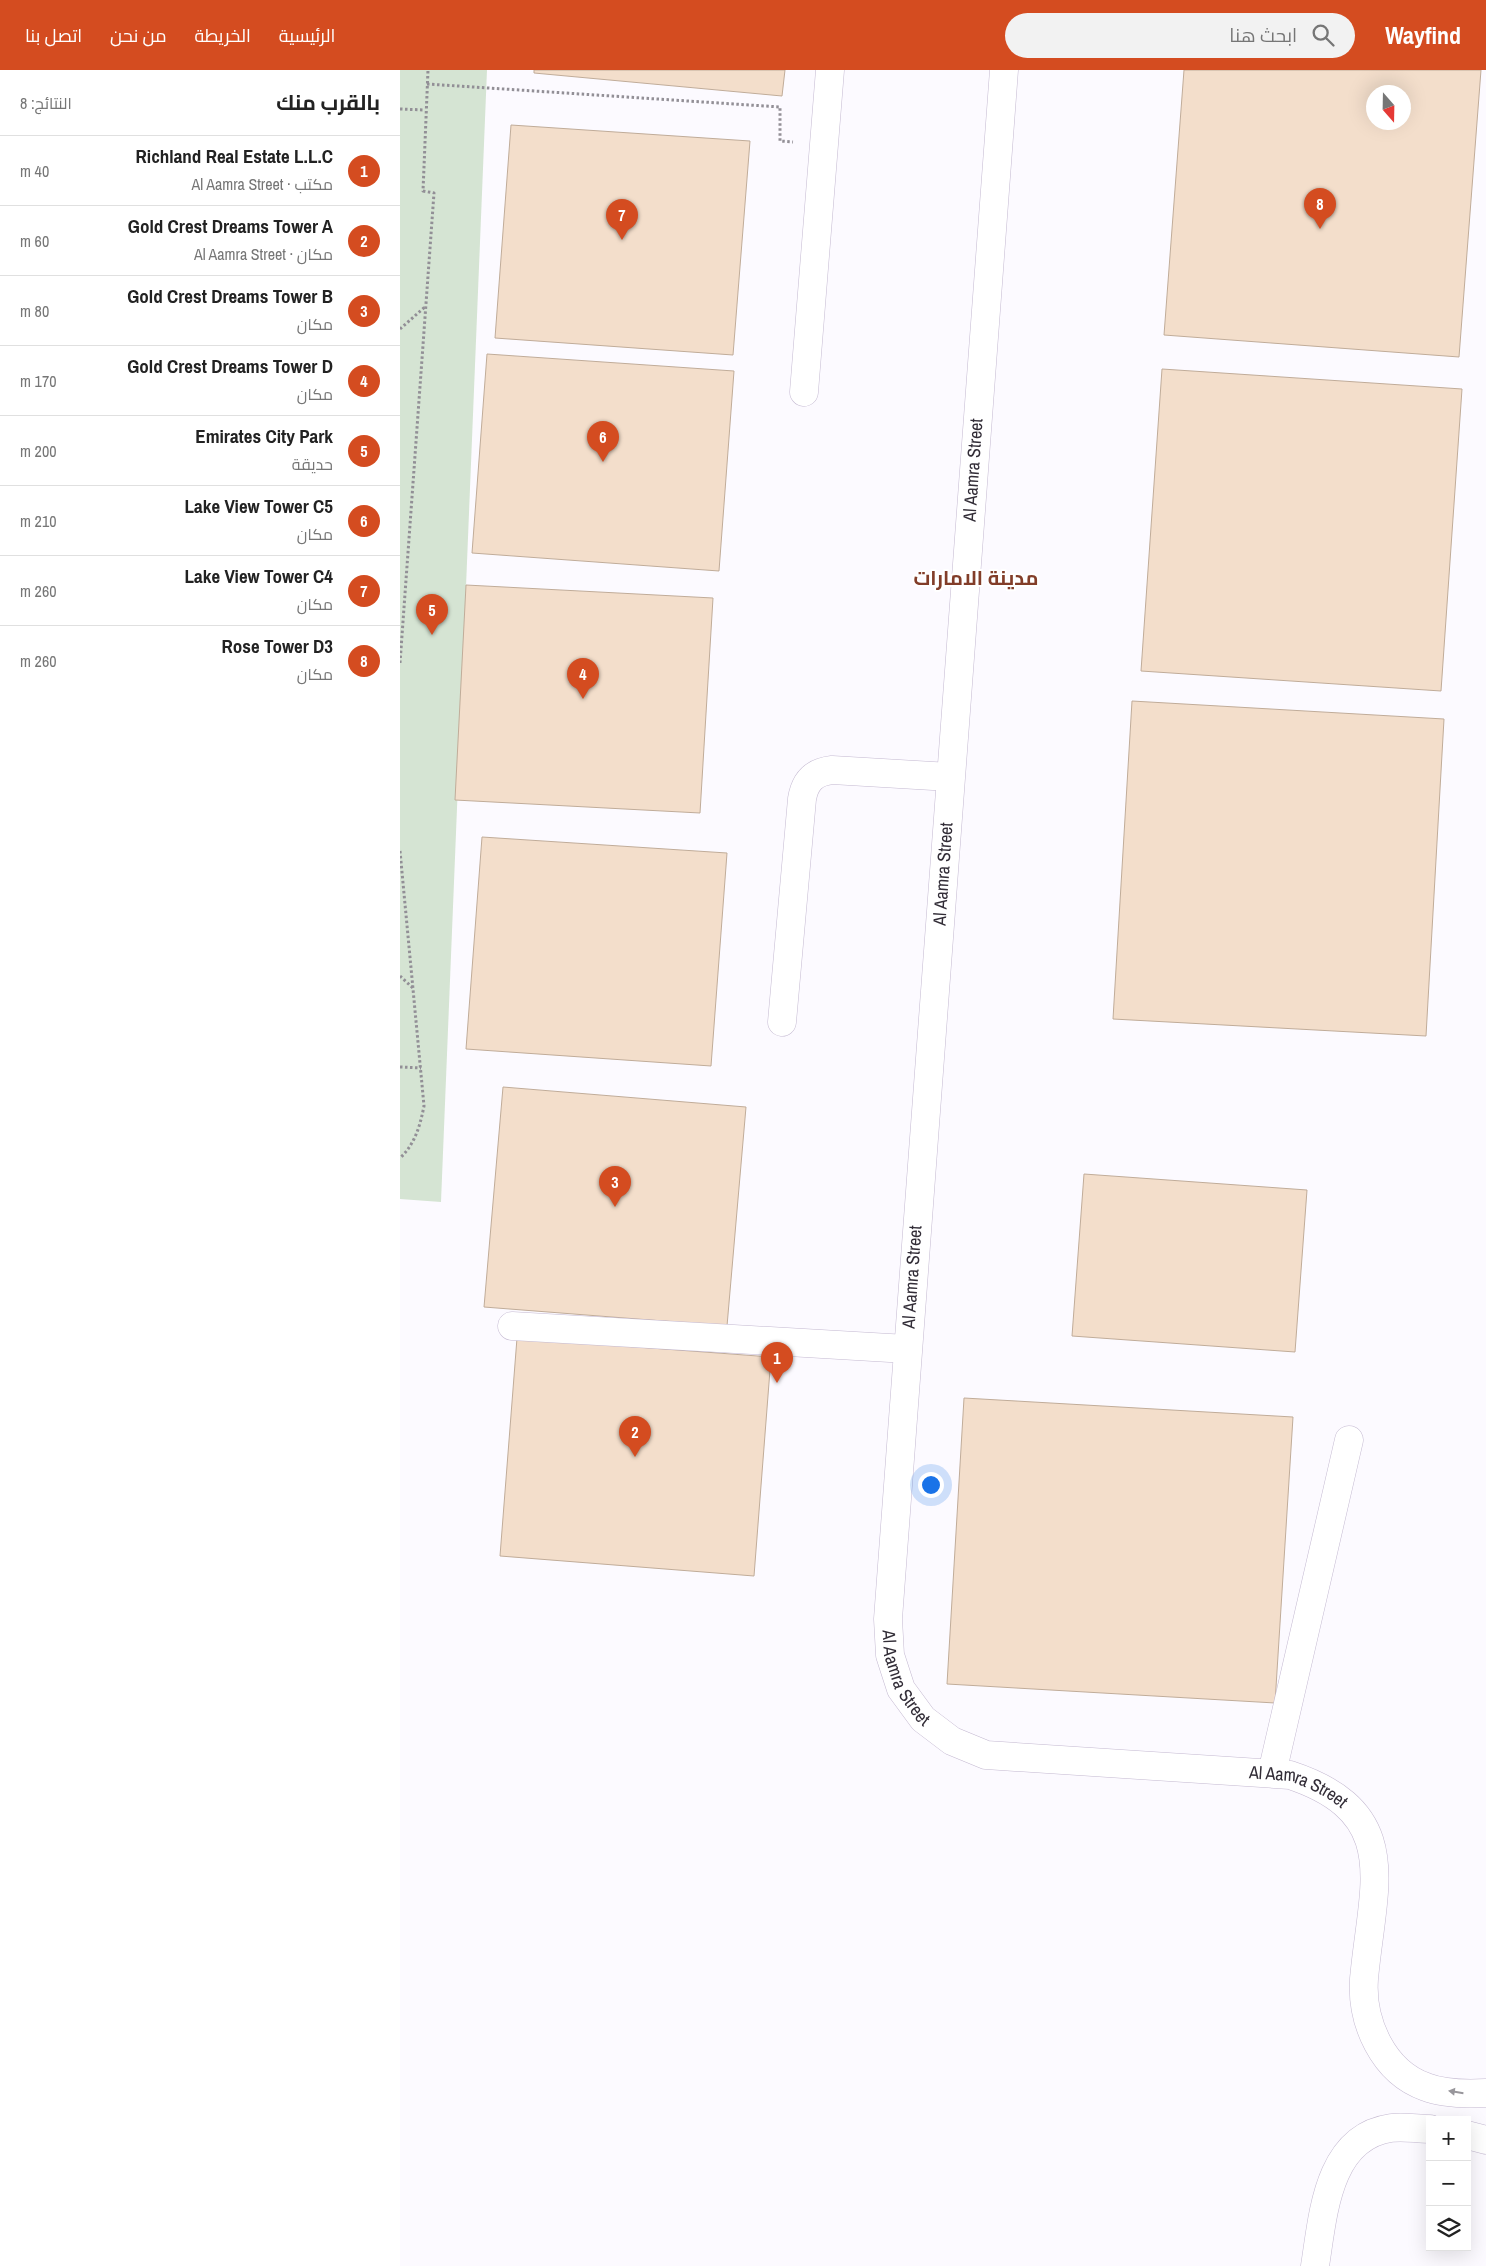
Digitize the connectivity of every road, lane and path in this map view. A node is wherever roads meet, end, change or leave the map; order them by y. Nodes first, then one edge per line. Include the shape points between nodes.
1 (428, 70) edge
2 (830, 70) edge
3 (1004, 70) edge
4 (427, 84) junction
5 (400, 109) edge
6 (425, 110) junction
7 (824, 144) junction
8 (426, 306) junction
9 (400, 329) edge
10 (804, 392) dead end
11 (400, 663) edge
12 (950, 778) junction
13 (400, 851) edge
14 (400, 976) edge
15 (414, 989) junction
16 (782, 1022) dead end
17 (400, 1067) edge
18 (421, 1068) junction
19 (400, 1158) edge
20 (512, 1326) dead end
21 (907, 1349) junction
22 (1349, 1440) dead end
23 (1272, 1773) junction
24 (1427, 2088) junction
25 (1486, 2093) edge
26 (1424, 2129) edge
27 (1471, 2136) edge
28 (1486, 2140) edge
29 (1315, 2266) edge

1 - 4 path
2 - 7 street
3 - 12 street, Al Aamra Street
4 - 6 path
4 - 7 path via 780,107 780,141
5 - 6 path
6 - 8 path via 423,191 434,192
7 - 10 street
8 - 9 path
8 - 11 path
12 - 16 street via 832,770 814,775 808,781 802,799
12 - 21 street, Al Aamra Street
13 - 15 path
14 - 15 path
15 - 18 path
17 - 18 path
18 - 19 path via 424,1106 421,1123 414,1140
20 - 21 street
21 - 23 street, Al Aamra Street via 888,1619 890,1655 901,1689 923,1719 952,1741 986,1755
22 - 23 street
23 - 24 street, Al Aamra Street via 1316,1784 1339,1798 1357,1817 1370,1841 1376,1867 1364,1981 1366,2010 1374,2036 1389,2061 1409,2079
25 -> 24 street via 1465,2094
24 - 26 street
26 - 29 street via 1389,2128 1375,2133 1350,2150 1328,2191
27 - 28 street

